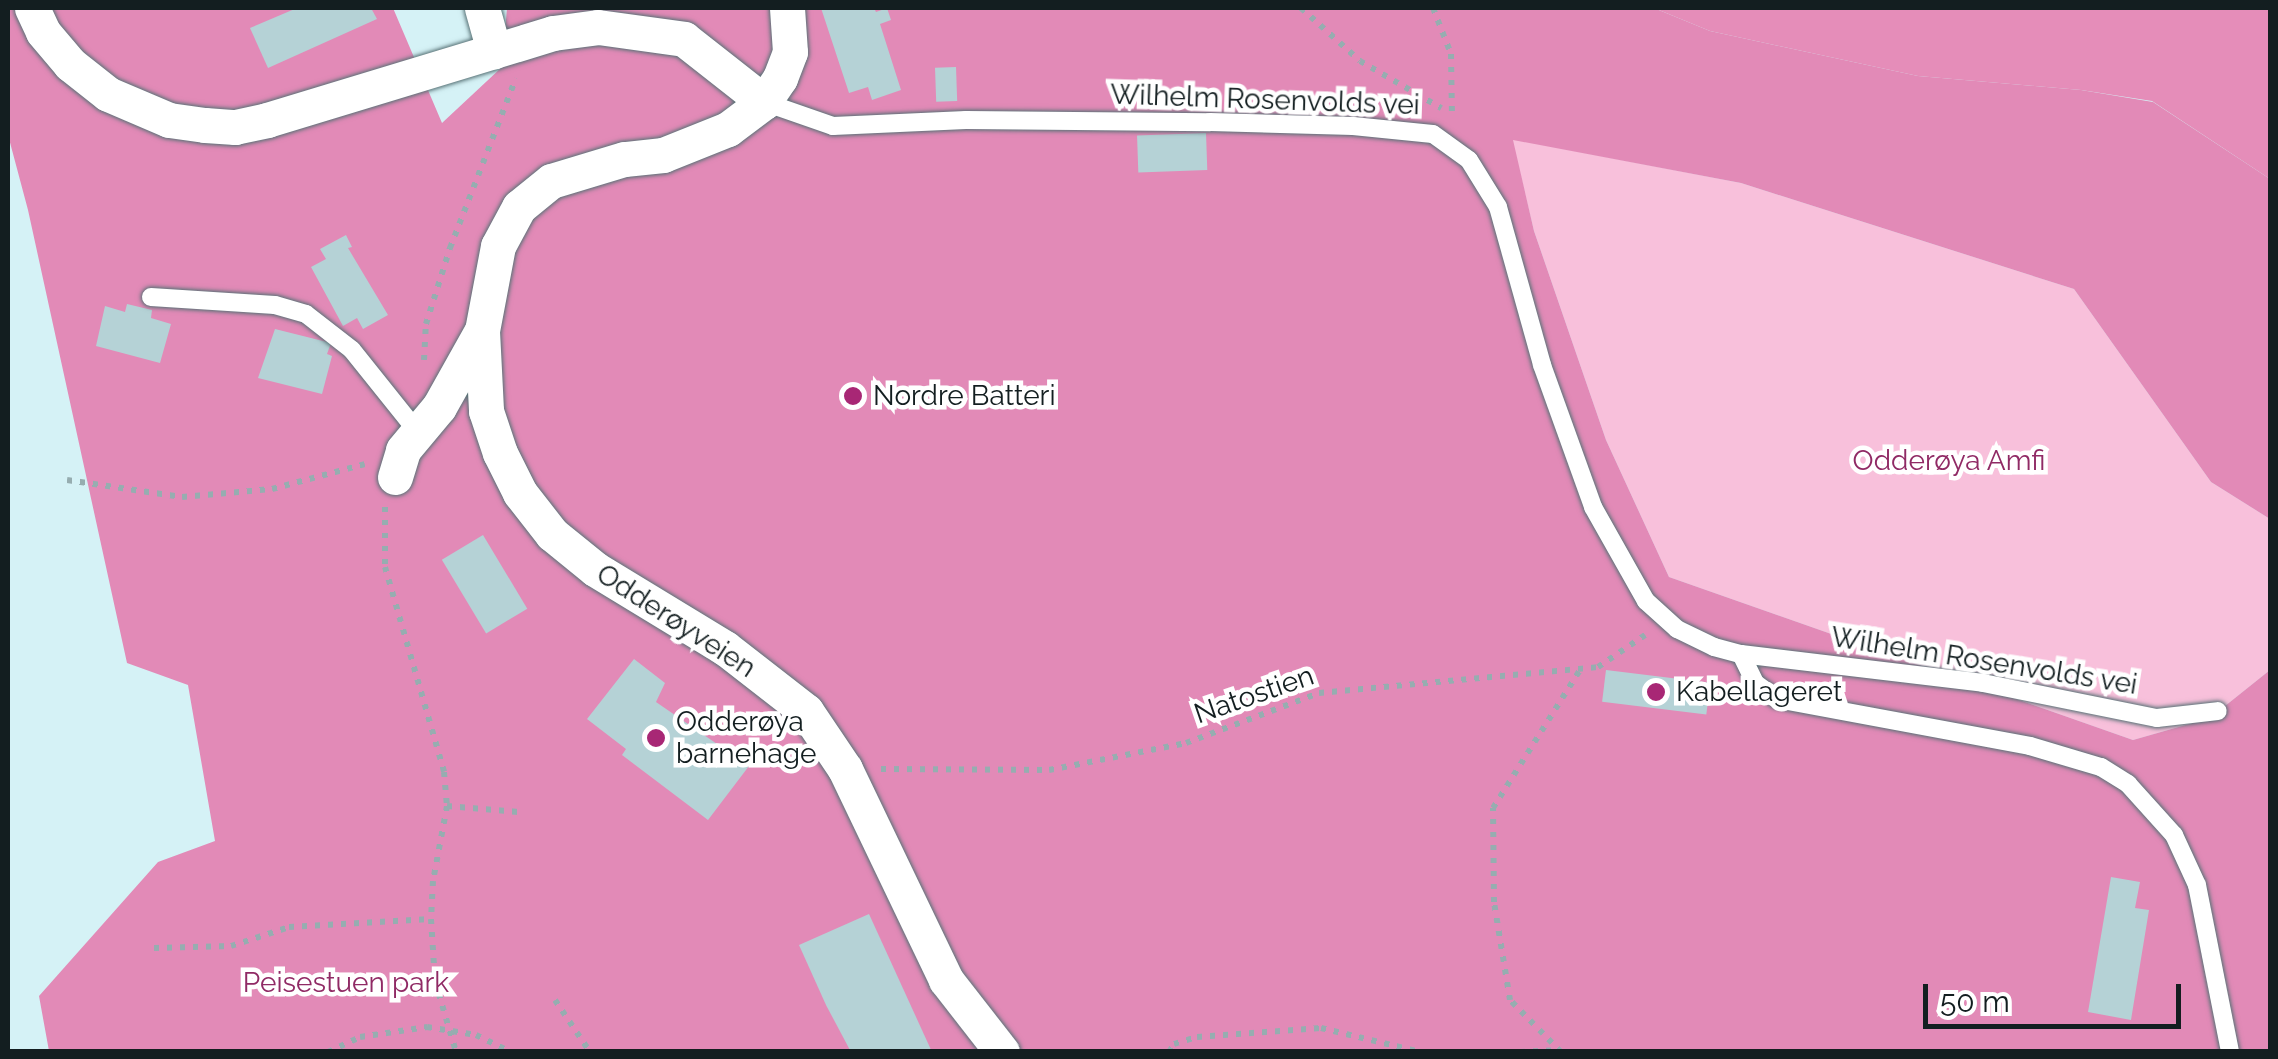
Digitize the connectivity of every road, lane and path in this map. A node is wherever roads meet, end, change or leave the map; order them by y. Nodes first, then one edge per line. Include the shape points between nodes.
1 (32, 8) edge
2 (482, 8) edge
3 (787, 8) edge
4 (1300, 8) edge
5 (1434, 8) edge
6 (531, 40) junction
7 (494, 51) junction
8 (764, 102) junction
9 (1452, 115) junction
10 (1458, 148) junction
11 (151, 297) dead end
12 (482, 331) junction
13 (413, 441) junction
14 (66, 480) dead end
15 (1666, 620) junction
16 (1741, 654) junction
17 (1581, 669) junction
18 (2218, 711) dead end
19 (845, 769) junction
20 (447, 806) junction
21 (519, 812) dead end
22 (431, 919) junction
23 (154, 948) dead end
24 (554, 1000) dead end
25 (449, 1030) junction
26 (1559, 1051) edge
27 (328, 1052) edge
28 (456, 1052) edge
29 (512, 1052) edge
30 (590, 1052) edge
31 (1002, 1052) edge
32 (1169, 1052) edge
33 (1421, 1052) edge
34 (1520, 1052) edge
35 (2230, 1052) edge

1 - 7 street via 70,64 108,94 154,115 204,126 267,120
2 - 7 street
3 - 8 street, Odderøyveien via 790,52
4 - 9 path via 1360,61
5 - 9 path via 1451,54
6 - 7 street
6 - 8 street via 598,27 684,39
6 - 13 path via 426,324
8 - 10 lane, Wilhelm Rosenvolds vei via 833,126 1026,120 1354,126 1433,134
8 - 12 street, Odderøyveien via 728,130 663,154 551,181 519,206 498,246
9 - 10 path via 1462,130
10 - 15 lane, Wilhelm Rosenvolds vei via 1504,220 1542,365 1593,507 1616,556
11 - 13 lane via 275,305 306,314 352,350
12 - 13 street, Odderøyveien
12 - 19 street, Odderøyveien via 486,411 500,453 552,534 725,648 806,711
13 - 14 path via 329,477 272,489 182,497
13 - 20 path via 386,505 385,567 439,746
15 - 16 lane, Wilhelm Rosenvolds vei via 1701,642
15 - 17 path, Natostien via 1598,668
16 - 18 lane, Wilhelm Rosenvolds vei via 1983,683 2157,718
16 - 35 lane via 1755,683 1776,699 2030,746 2100,767 2128,784 2174,835 2197,885
17 - 19 path, Natostien via 1319,692 1186,743 1049,770
17 - 26 path via 1493,808 1494,902 1510,1000
19 - 31 street, Odderøyveien via 946,980
20 - 21 path
20 - 22 path
22 - 23 path via 289,927 231,946
22 - 25 path via 435,981
24 - 30 path
25 - 27 path via 426,1027 360,1038
25 - 28 path
25 - 29 path
26 - 34 path
32 - 33 path via 1197,1038 1322,1028

